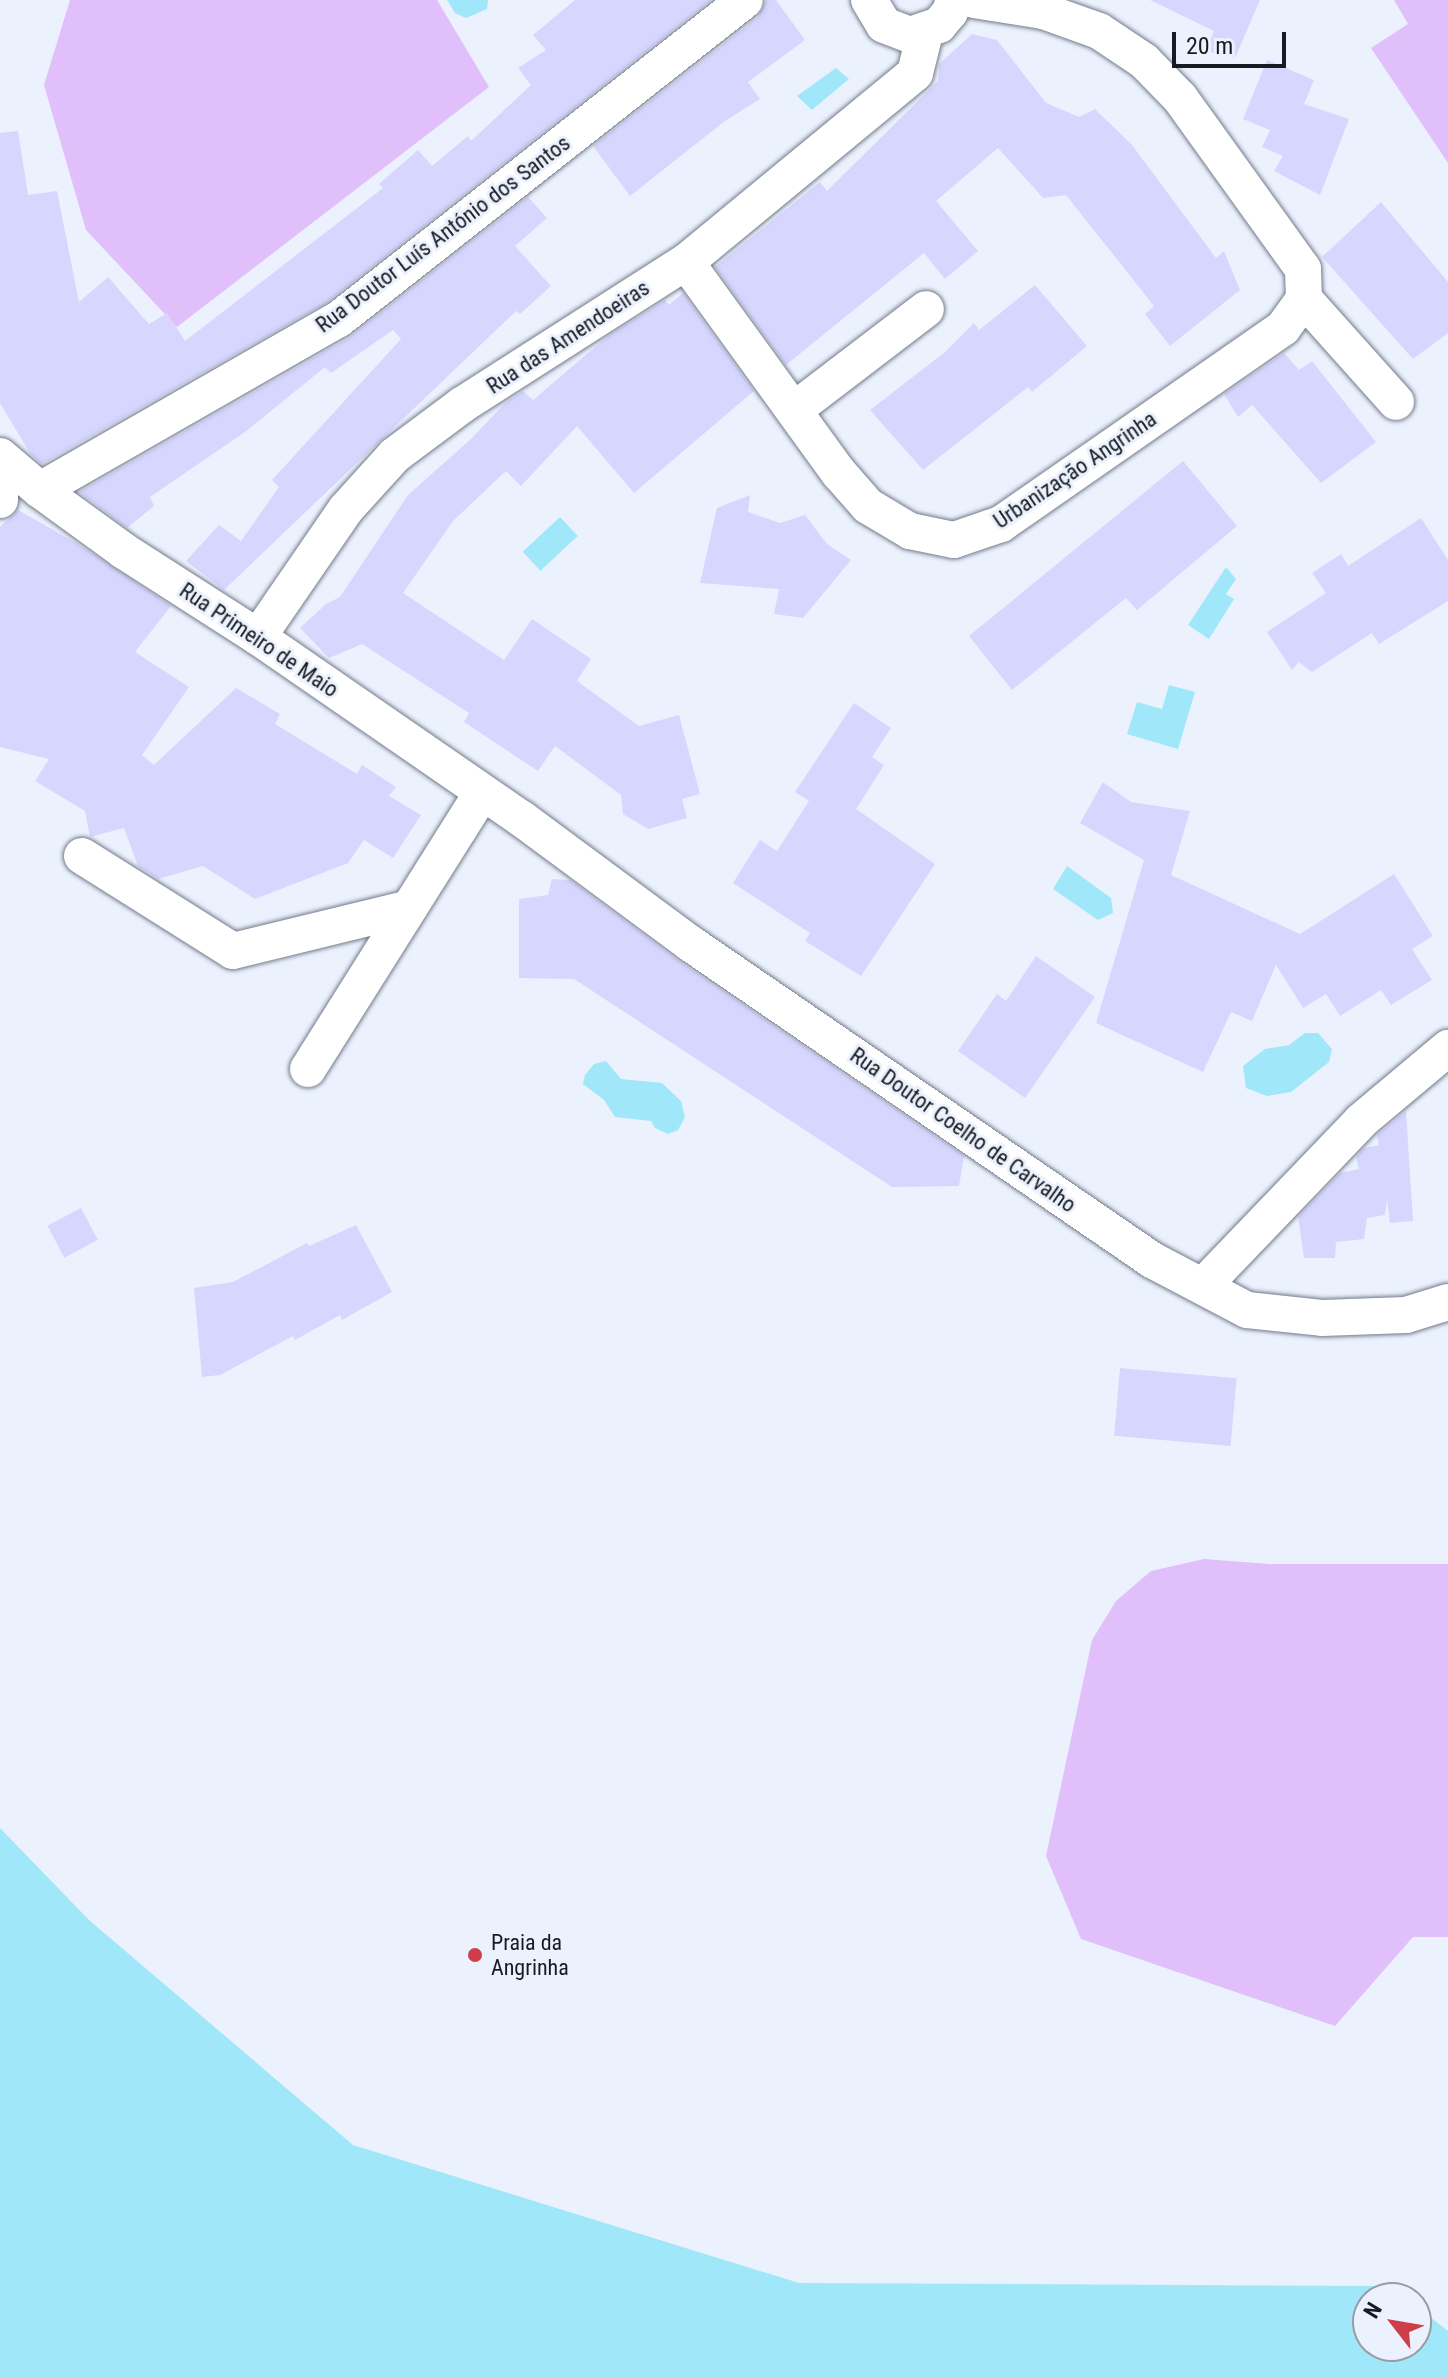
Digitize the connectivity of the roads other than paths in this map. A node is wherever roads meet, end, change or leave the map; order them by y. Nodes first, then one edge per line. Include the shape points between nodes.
1 (745, 0) edge
2 (869, 0) edge
3 (954, 0) edge
4 (974, 0) edge
5 (925, 33) junction
6 (686, 262) junction
7 (1304, 299) junction
8 (926, 309) dead end
9 (1396, 402) dead end
10 (794, 410) junction
11 (0, 456) edge
12 (0, 487) edge
13 (40, 490) junction
14 (0, 500) edge
15 (258, 637) junction
16 (482, 793) junction
17 (522, 819) joint
18 (82, 856) dead end
19 (409, 908) junction
20 (1448, 1048) edge
21 (308, 1069) dead end
22 (1203, 1286) junction
23 (1448, 1302) edge

1 - 13 street, Rua Doutor Luís António dos Santos via 339,319
2 - 5 street via 874,15 896,32
3 - 5 street via 939,25
4 - 7 street via 1043,11 1085,26 1144,61 1180,98 1283,238 1303,269
5 - 6 street, Rua das Amendoeiras via 915,73
6 - 10 street, Urbanização Angrinha
6 - 15 street, Rua das Amendoeiras via 462,405 395,455 346,509
7 - 9 street
7 - 10 street, Urbanização Angrinha via 1283,328 1001,524 954,540 910,531 868,506
8 - 10 street
11 - 13 street, Rua Primeiro de Maio
12 - 14 street
13 - 15 street, Rua Primeiro de Maio
15 - 16 street, Rua Primeiro de Maio
16 - 17 street, Rua Primeiro de Maio
16 - 19 street
17 - 22 street, Rua Doutor Coelho de Carvalho via 691,944 1152,1260
18 - 19 street via 233,951
19 - 21 street
20 - 22 street via 1361,1121
22 - 23 street, Rua Doutor Coelho de Carvalho via 1247,1310 1322,1318 1406,1315

